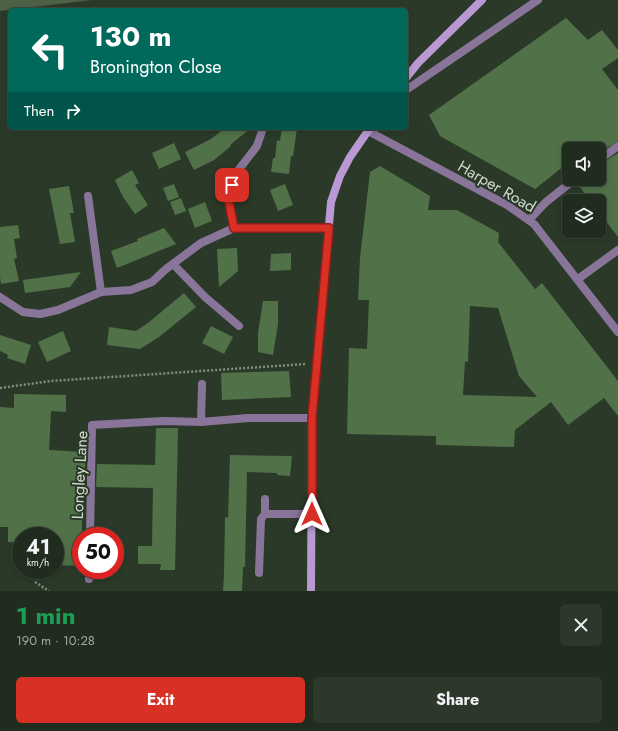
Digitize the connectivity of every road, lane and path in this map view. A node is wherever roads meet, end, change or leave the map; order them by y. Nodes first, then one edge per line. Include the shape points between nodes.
1 (482, 0) edge
2 (538, 0) edge
3 (408, 76) edge
4 (408, 89) edge
5 (262, 130) edge
6 (369, 130) edge
7 (618, 146) edge
8 (606, 155) edge
9 (566, 186) edge
10 (88, 196) dead end
11 (529, 220) junction
12 (234, 228) junction
13 (329, 228) junction
14 (618, 250) edge
15 (173, 264) junction
16 (578, 279) junction
17 (101, 292) junction
18 (0, 298) edge
19 (239, 326) dead end
20 (618, 332) edge
21 (317, 364) junction
22 (202, 384) dead end
23 (0, 388) edge
24 (312, 418) junction
25 (201, 422) junction
26 (265, 499) dead end
27 (265, 514) junction
28 (312, 514) junction
29 (90, 527) edge
30 (259, 573) dead end
31 (35, 582) dead end
32 (49, 591) edge
33 (311, 591) edge

1 - 3 main road
2 - 4 street
5 - 12 street via 257,146 237,172 228,197
6 - 11 street, Harper Road via 507,205
6 - 13 main road via 340,176 331,202
7 - 8 street
9 - 11 street
10 - 17 street
11 - 16 street, Harper Road via 540,229
12 - 13 street
12 - 15 street via 201,243
13 - 21 main road
14 - 16 street
15 - 17 street via 152,282 130,290
15 - 19 street via 205,297
16 - 20 street, Harper Road
17 - 18 street via 58,310 40,314 23,312
21 - 23 path via 51,381
21 - 24 main road
22 - 25 street
24 - 25 street, Longley Lane via 248,418
24 - 28 main road
25 - 29 street, Longley Lane via 164,420 92,425
26 - 27 street
27 - 28 street
27 - 30 street via 261,519
28 - 33 main road
31 - 32 path

